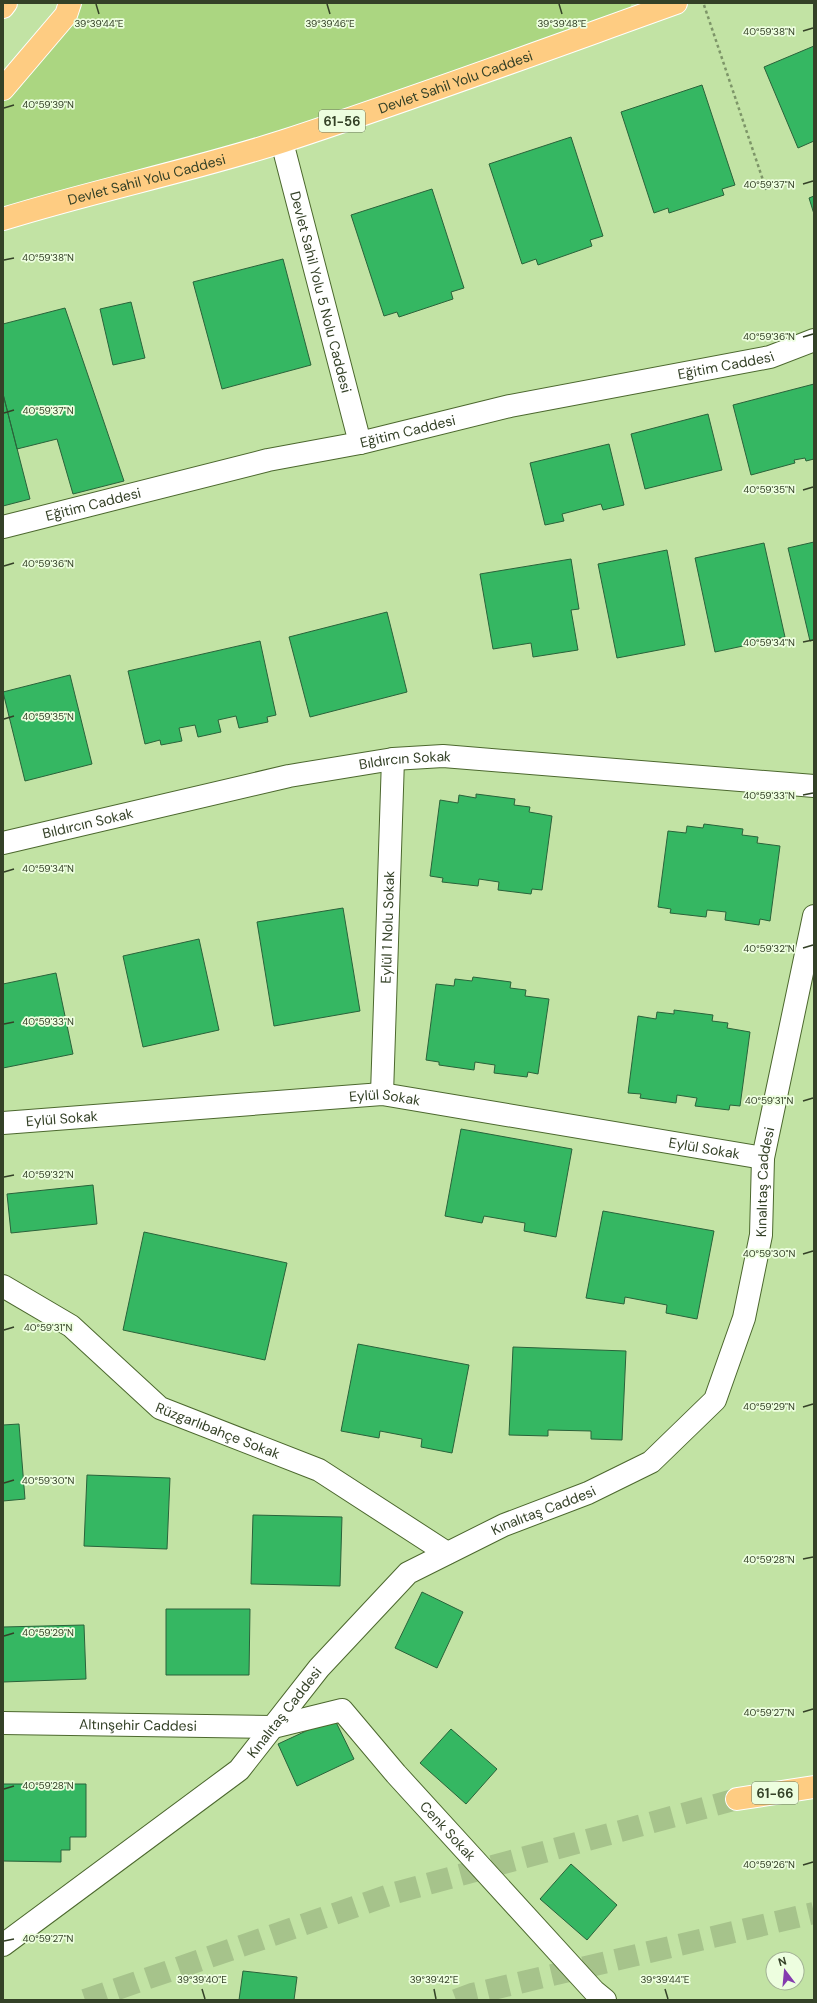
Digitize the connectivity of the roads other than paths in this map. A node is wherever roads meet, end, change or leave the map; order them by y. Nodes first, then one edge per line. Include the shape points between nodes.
1 (6, 3) edge
2 (70, 3) edge
3 (676, 3) edge
4 (3, 7) edge
5 (3, 89) edge
6 (282, 142) junction
7 (3, 219) edge
8 (814, 340) edge
9 (360, 443) junction
10 (3, 527) edge
11 (393, 759) junction
12 (814, 786) edge
13 (3, 842) edge
14 (814, 916) edge
15 (382, 1094) junction
16 (3, 1123) edge
17 (763, 1158) junction
18 (3, 1286) edge
19 (447, 1553) junction
20 (3, 1723) edge
21 (273, 1727) junction
22 (814, 1787) edge
23 (737, 1799) tunnel mouth
24 (3, 1945) edge
25 (605, 2000) edge

1 - 4 main road
2 - 5 main road via 66,15
3 - 6 main road, Devlet Sahil Yolu Caddesi / 61-56
6 - 7 main road, Devlet Sahil Yolu Caddesi / 61-56 via 46,205
6 - 9 street, Devlet Sahil Yolu 5 Nolu Caddesi
8 - 9 street, Eğitim Caddesi via 770,357 510,406
9 - 10 street, Eğitim Caddesi via 268,460
11 - 12 street, Bıldırcın Sokak via 443,756
11 - 13 street, Bıldırcın Sokak via 289,776
11 - 15 street, Eylül 1 Nolu Sokak
14 - 17 street, Kınalıtaş Caddesi
15 - 16 street, Eylül Sokak
15 - 17 street, Eylül Sokak
17 - 19 street, Kınalıtaş Caddesi via 760,1235 744,1318 715,1400 651,1462 588,1493 504,1525
18 - 19 street, Rüzgarlıbahçe Sokak via 71,1326 160,1408 319,1470
19 - 21 street, Kınalıtaş Caddesi via 408,1573 319,1668
20 - 21 street, Altınşehir Caddesi
21 - 24 street, Kınalıtaş Caddesi via 239,1770
21 - 25 street, Cenk Sokak via 342,1710 396,1774 594,1992
22 - 23 main road, 61-66

